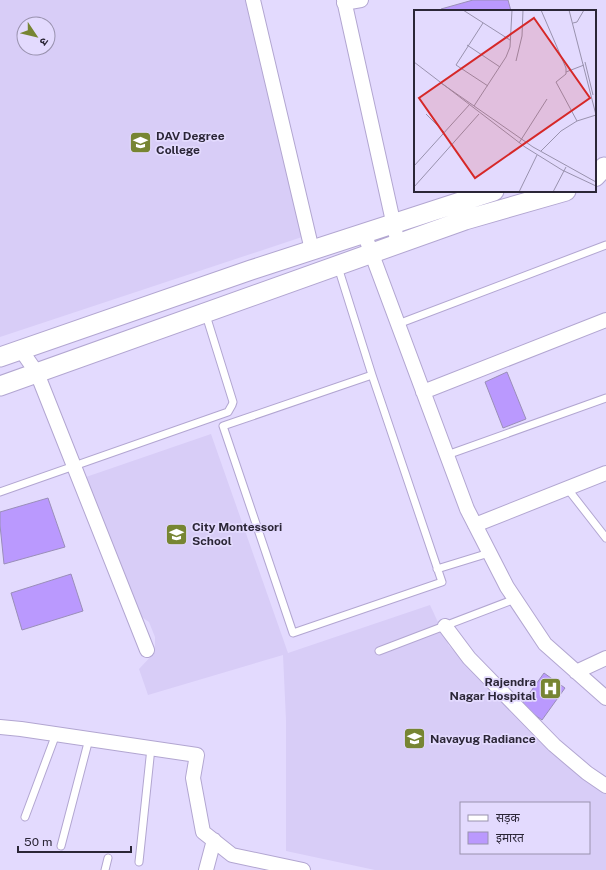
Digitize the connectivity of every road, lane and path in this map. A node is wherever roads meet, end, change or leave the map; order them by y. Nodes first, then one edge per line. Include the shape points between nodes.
1 (253, 0) edge
2 (361, 0) edge
3 (344, 1) edge
4 (491, 192) edge
5 (563, 192) edge
6 (393, 223) junction
7 (364, 233) junction
8 (398, 244) junction
9 (606, 245) edge
10 (312, 250) junction
11 (372, 253) junction
12 (337, 265) junction
13 (205, 312) junction
14 (606, 320) edge
15 (398, 324) junction
16 (21, 350) junction
17 (0, 357) edge
18 (37, 373) junction
19 (372, 375) junction
20 (0, 386) edge
21 (423, 392) junction
22 (606, 398) edge
23 (447, 454) junction
24 (75, 466) junction
25 (606, 473) edge
26 (567, 488) junction
27 (0, 492) edge
28 (475, 525) junction
29 (606, 538) edge
30 (489, 553) junction
31 (438, 569) junction
32 (514, 599) junction
33 (445, 626) junction
34 (147, 650) dead end
35 (379, 652) dead end
36 (606, 658) edge
37 (576, 672) junction
38 (606, 698) edge
39 (0, 727) edge
40 (56, 734) junction
41 (89, 739) junction
42 (151, 748) junction
43 (606, 786) edge
44 (25, 817) dead end
45 (214, 840) junction
46 (60, 846) dead end
47 (108, 858) dead end
48 (139, 862) dead end
49 (105, 870) edge
50 (206, 870) edge
51 (303, 870) edge

1 - 10 street
2 - 3 street
3 - 6 street
4 - 6 main road
5 - 8 main road via 465,220
6 - 7 main road
6 - 8 street
7 - 10 main road
7 - 11 street
8 - 11 main road
9 - 15 lane
10 - 16 main road
11 - 12 main road
11 - 15 street
12 - 13 main road
12 - 19 lane
13 - 18 main road
13 - 24 lane via 233,402 228,412
14 - 21 street
15 - 21 street
16 - 17 main road
16 - 18 street
18 - 20 main road
18 - 24 street
19 - 31 lane
19 - 31 lane via 223,426 293,634 442,582
21 - 23 street
22 - 23 lane
23 - 28 street
24 - 27 lane
24 - 34 street
25 - 26 street
26 - 28 street
26 - 29 lane
28 - 30 street
30 - 31 lane
30 - 32 street
32 - 33 lane
32 - 37 street via 545,644
33 - 35 lane
33 - 43 street via 469,658 554,745
36 - 37 street
37 - 38 street
39 - 40 street
40 - 41 street
40 - 44 lane
41 - 42 street
41 - 46 lane
42 - 45 street via 197,755 193,778 203,832
42 - 48 lane
45 - 50 street
45 - 51 street via 232,855
47 - 49 lane

